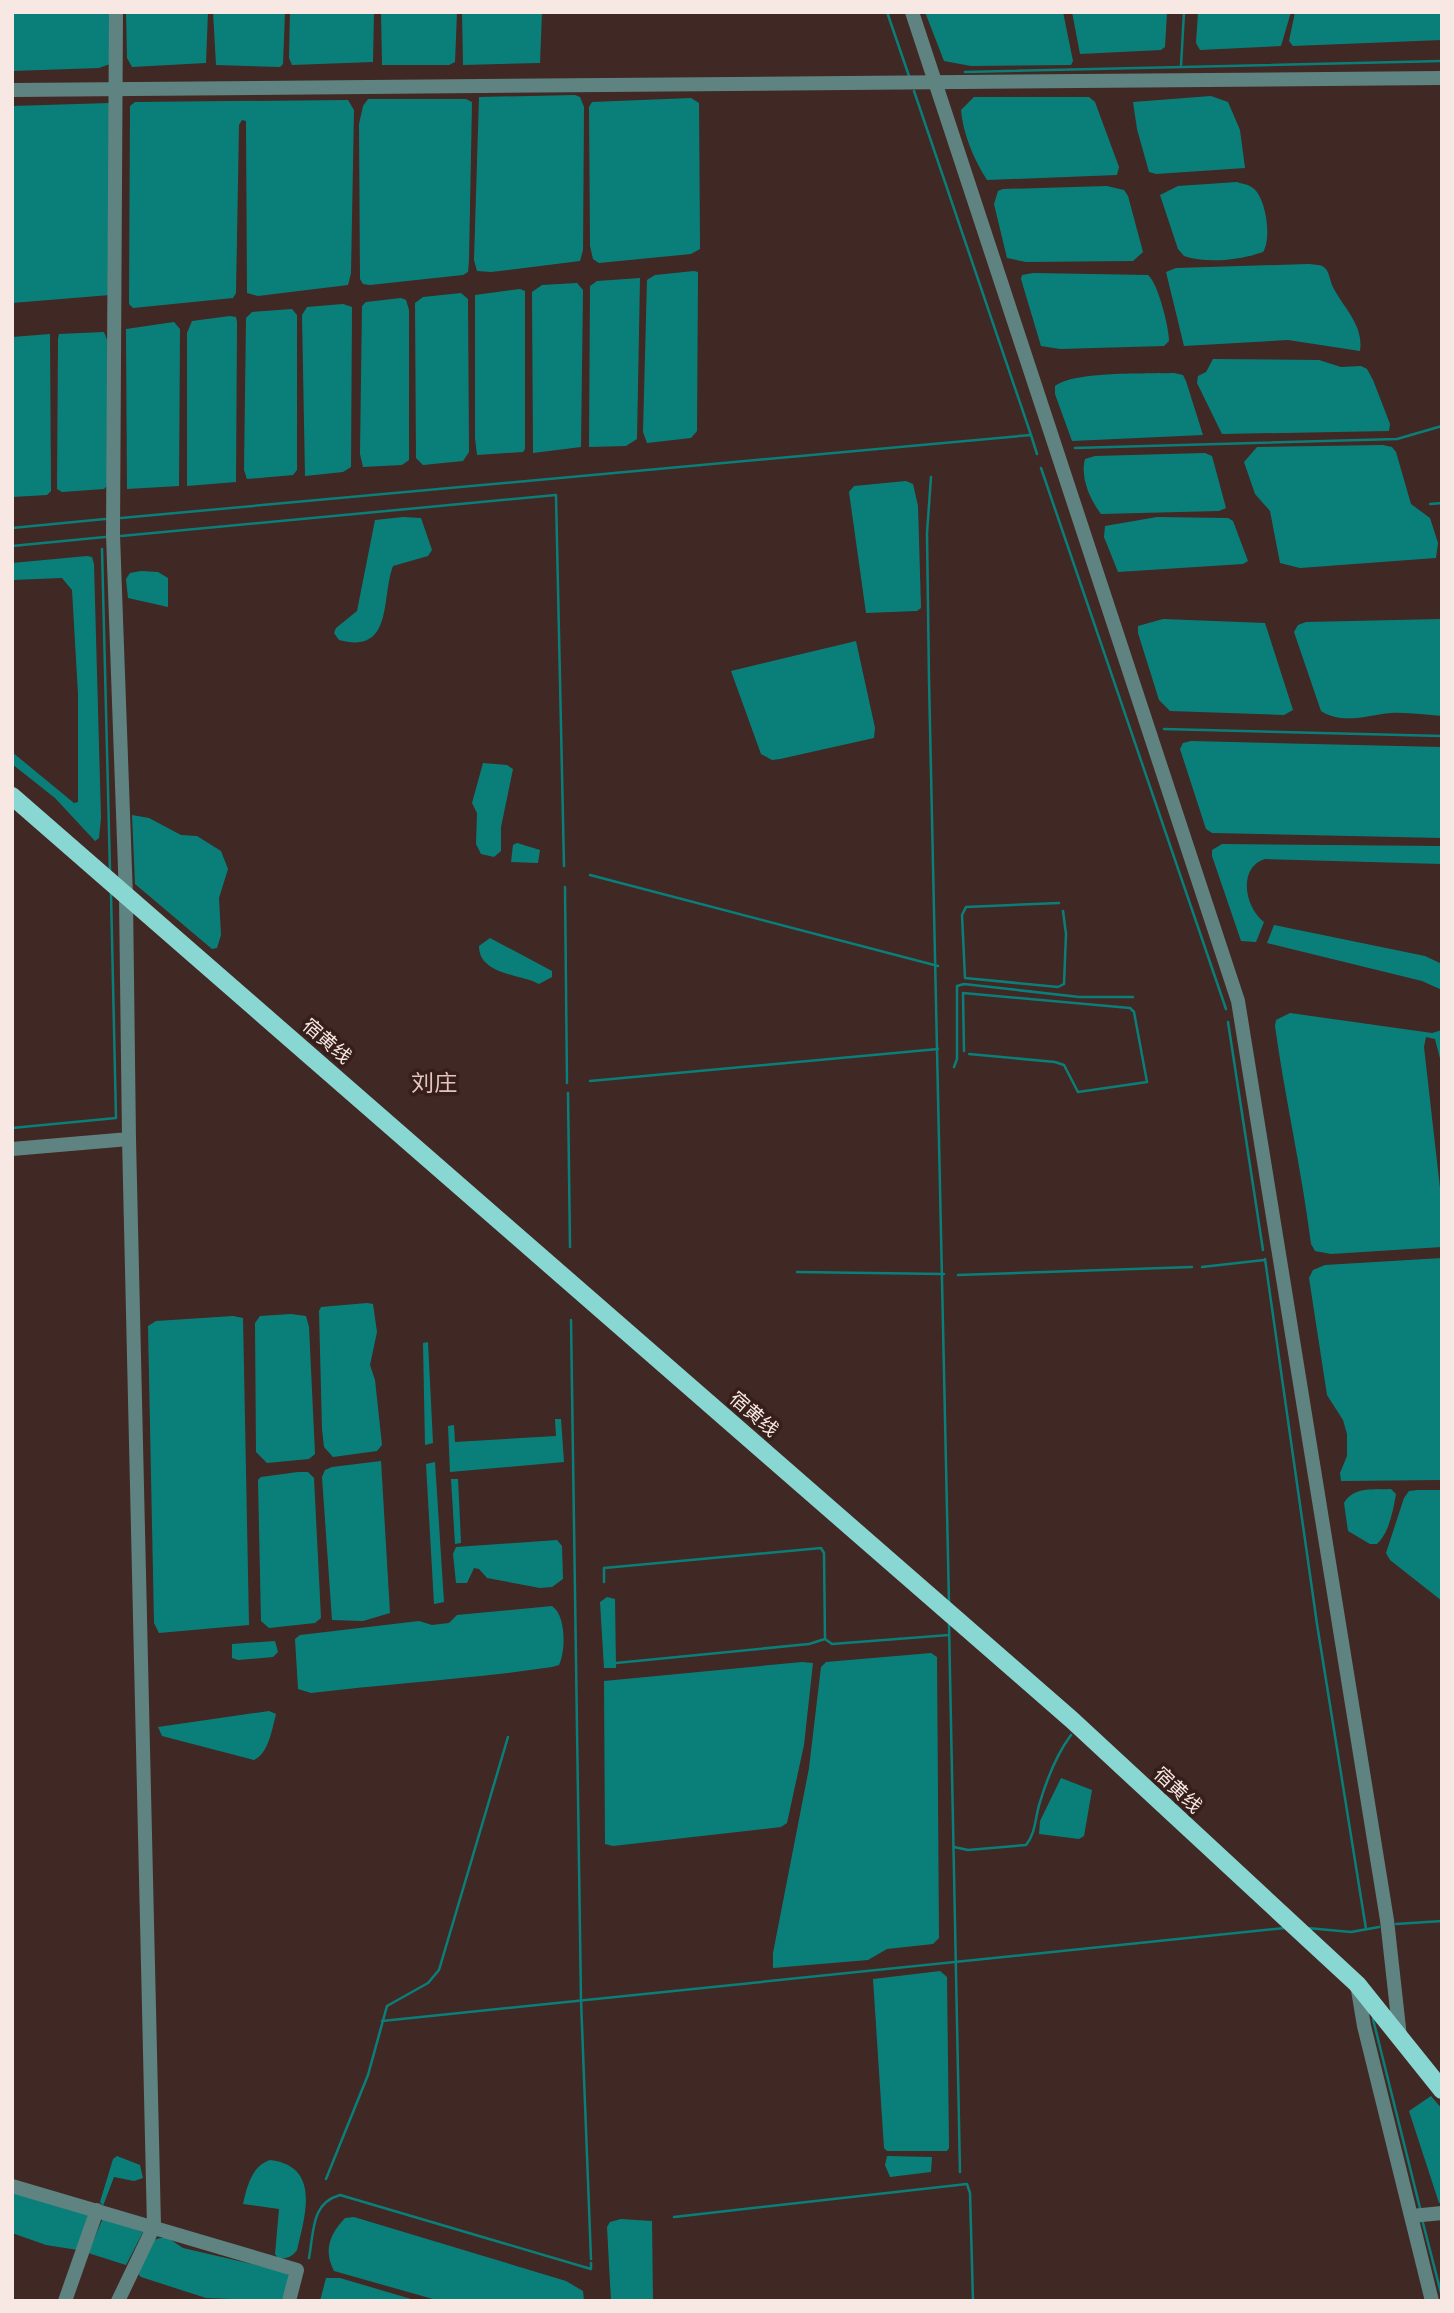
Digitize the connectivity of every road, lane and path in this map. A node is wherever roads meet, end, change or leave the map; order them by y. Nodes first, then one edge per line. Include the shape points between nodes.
1 (116, 12) edge
2 (912, 12) edge
3 (1442, 78) edge
4 (936, 84) junction
5 (12, 89) edge
6 (115, 89) junction
7 (12, 796) edge
8 (126, 897) junction
9 (129, 1139) junction
10 (12, 1149) edge
11 (1357, 1984) junction
12 (1399, 2037) junction
13 (1442, 2090) edge
14 (12, 2186) edge
15 (97, 2210) junction
16 (1442, 2213) edge
17 (1412, 2216) junction
18 (154, 2226) junction
19 (65, 2301) edge
20 (118, 2301) edge
21 (289, 2301) edge
22 (1432, 2301) edge

1 - 6 street
2 - 4 street
3 - 4 street
4 - 6 street
4 - 12 street via 1238,1001 1385,1907
5 - 6 street
6 - 8 street via 113,535
7 - 8 main road, 宿黄线
8 - 9 street
8 - 11 main road, 宿黄线 via 1072,1720
9 - 10 street
9 - 18 street
11 - 12 main road, 宿黄线
11 - 17 street
12 - 13 main road, 宿黄线
14 - 15 street
15 - 18 street
15 - 19 street
16 - 17 street
17 - 22 street
18 - 20 street
18 - 21 street via 297,2270

